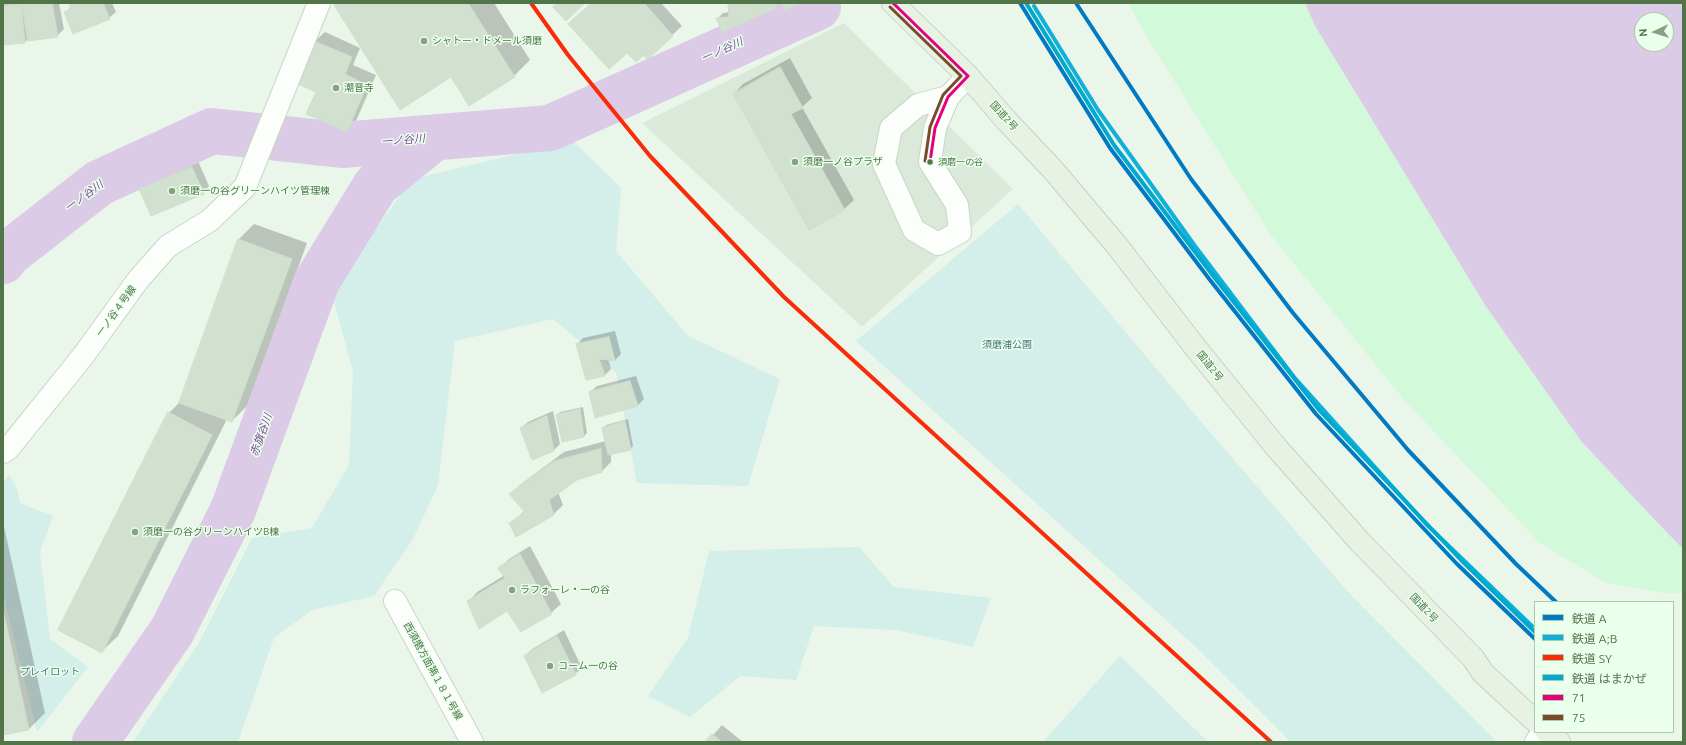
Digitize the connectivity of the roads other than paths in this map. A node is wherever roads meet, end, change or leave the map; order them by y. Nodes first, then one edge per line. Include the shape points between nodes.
1 (319, 3) edge
2 (893, 3) edge
3 (968, 76) junction
4 (948, 97) junction
5 (3, 452) edge
6 (395, 601) dead end
7 (1534, 720) edge
8 (1542, 733) edge
9 (1549, 733) edge
10 (472, 742) edge
11 (1536, 742) edge
12 (1559, 742) edge

1 - 5 street, 一ノ谷４号線 via 246,186 208,221 168,246 138,280 83,356
2 - 3 highway, 国道2号
3 - 4 street
3 - 7 highway, 国道2号 via 1054,171 1118,248 1276,447 1360,542 1473,658 1483,673
4 - 4 street via 935,128 930,162 957,205 960,232 938,244 914,230 884,164 891,128 918,106
6 - 10 street, 西須磨方面第１８１号線
8 - 11 street
9 - 12 highway

